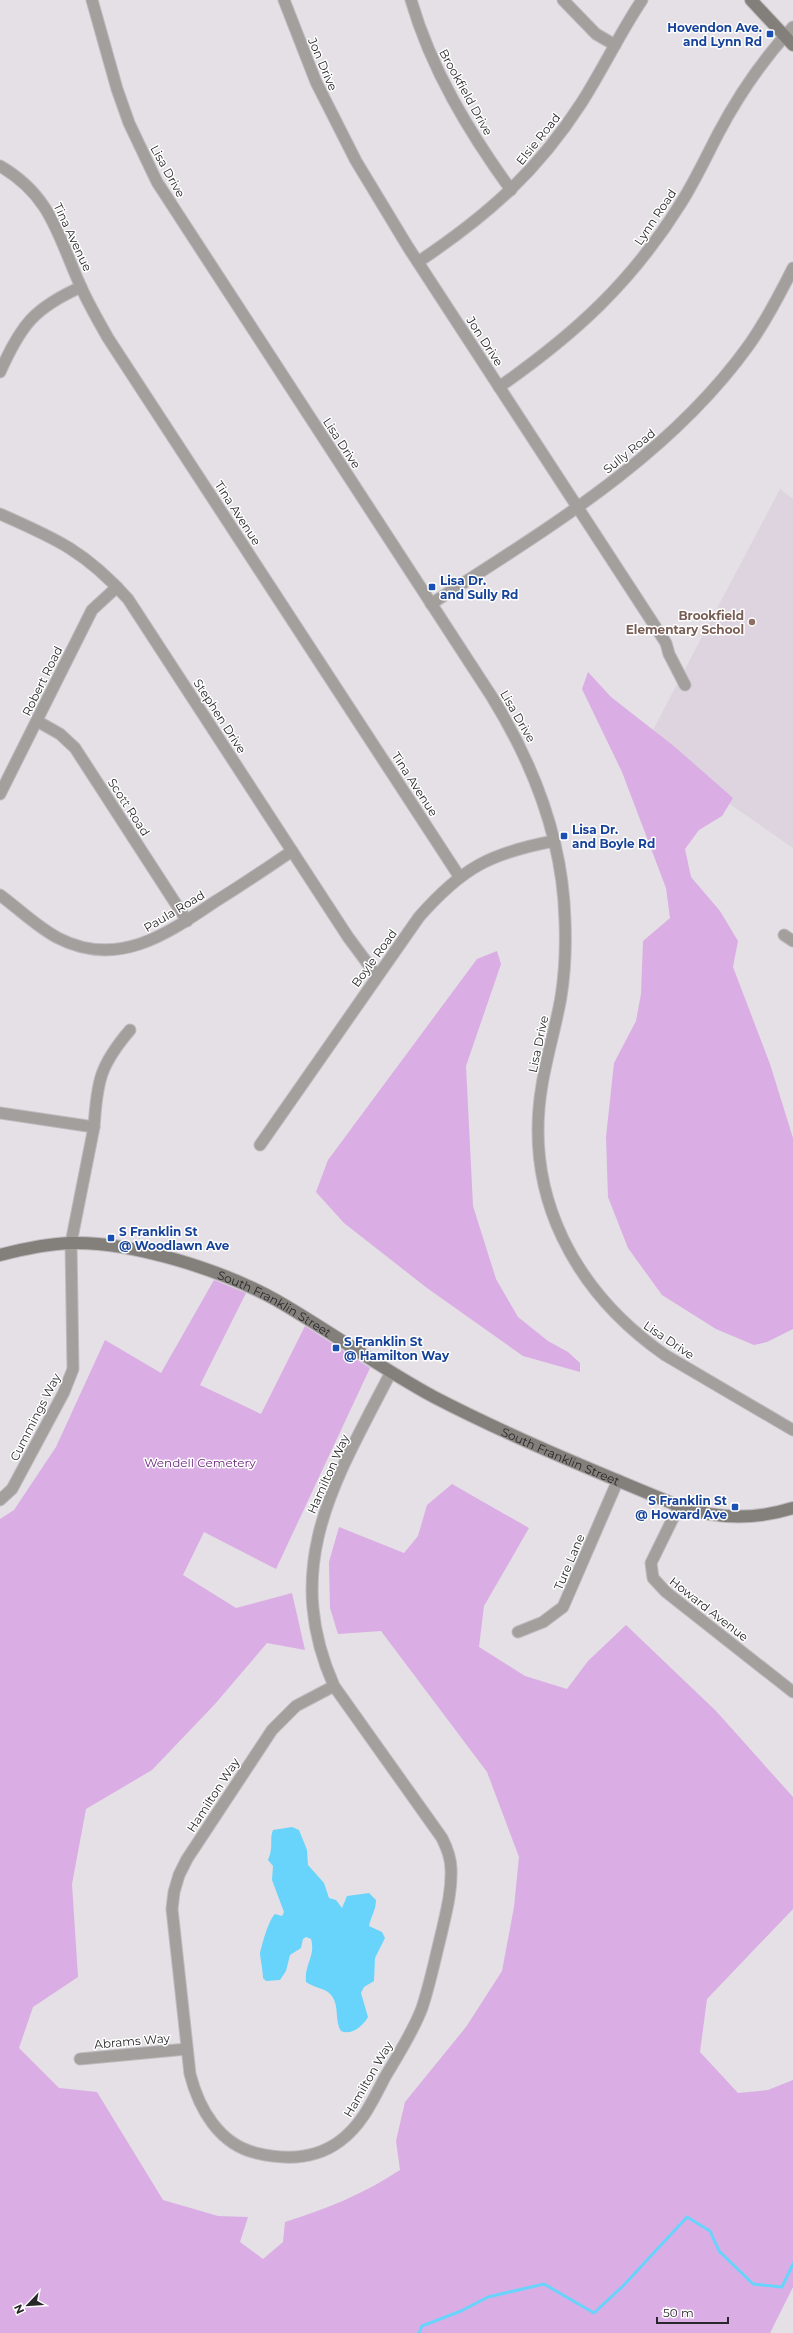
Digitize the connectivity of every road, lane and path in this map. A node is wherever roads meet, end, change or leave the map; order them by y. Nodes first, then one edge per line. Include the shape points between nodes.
1 (92, 0) edge
2 (284, 0) edge
3 (411, 0) edge
4 (563, 0) edge
5 (642, 0) edge
6 (751, 0) edge
7 (793, 27) edge
8 (789, 41) edge
9 (615, 45) junction
10 (0, 166) edge
11 (511, 190) junction
12 (418, 262) junction
13 (793, 268) edge
14 (81, 287) junction
15 (0, 372) edge
16 (499, 387) junction
17 (577, 506) junction
18 (0, 514) edge
19 (118, 587) junction
20 (431, 604) junction
21 (685, 685) dead end
22 (37, 721) junction
23 (0, 794) edge
24 (554, 841) junction
25 (292, 851) junction
26 (459, 876) junction
27 (0, 895) edge
28 (187, 921) junction
29 (377, 976) junction
30 (130, 1030) dead end
31 (0, 1113) edge
32 (94, 1127) junction
33 (260, 1145) dead end
34 (71, 1243) junction
35 (0, 1255) edge
36 (391, 1372) junction
37 (793, 1430) edge
38 (618, 1480) junction
39 (0, 1500) edge
40 (678, 1506) junction
41 (793, 1508) edge
42 (518, 1632) dead end
43 (334, 1686) junction
44 (793, 1692) edge
45 (187, 2048) junction
46 (80, 2059) dead end

1 - 20 street, Lisa Drive via 117,90 129,123 158,182
2 - 12 street, Jon Drive via 303,51 335,122
3 - 11 street, Brookfield Drive via 427,49 436,67 476,138
4 - 9 street via 596,34
5 - 9 street, Elsie Road
6 - 8 main road
7 - 8 street, Lynn Road
8 - 16 street, Lynn Road via 746,87 682,202 642,259 579,326
9 - 11 street, Elsie Road via 565,127
10 - 14 street, Tina Avenue via 27,184 38,196 54,224
11 - 12 street, Elsie Road via 483,216
12 - 16 street, Jon Drive
13 - 17 street, Sully Road via 750,344 702,402 643,459
14 - 15 street via 46,304 33,316 11,347
14 - 26 street, Tina Avenue via 108,338
16 - 17 street, Jon Drive
17 - 20 street, Sully Road
17 - 21 street, Jon Drive via 666,644
18 - 19 street, Stephen Drive via 68,545
19 - 22 street, Robert Road via 92,610
19 - 25 street, Stephen Drive via 138,613
20 - 24 street, Lisa Drive via 492,697 524,753 546,811
22 - 23 street, Robert Road
22 - 28 street, Scott Road via 60,734 75,748
24 - 26 street, Boyle Road via 505,853
24 - 37 street, Lisa Drive via 563,895 565,946 561,994 542,1085 539,1141 546,1191 562,1237 575,1263 591,1286 634,1332 665,1355
25 - 28 street, Paula Road
25 - 29 street, Stephen Drive via 360,955
26 - 29 street, Boyle Road via 420,917
27 - 28 street, Paula Road via 58,938 91,949 106,951 137,946
29 - 33 street, Boyle Road
30 - 32 street, Cummings Way via 117,1045 102,1071 98,1084
31 - 32 street
32 - 34 street, Cummings Way
34 - 35 main road, South Franklin Street
34 - 36 main road, South Franklin Street via 128,1250 181,1262 230,1278 275,1300
34 - 39 street, Cummings Way via 73,1369 64,1392 12,1489
36 - 38 main road, South Franklin Street via 462,1411
36 - 43 street, Hamilton Way via 329,1498 316,1540 311,1588 314,1626
38 - 40 main road, South Franklin Street
38 - 42 street, Ture Lane via 563,1607 543,1622
40 - 41 main road, South Franklin Street via 704,1514 747,1517
40 - 44 street, Howard Avenue via 651,1563 651,1571 656,1581 666,1592
43 - 45 street, Hamilton Way via 296,1706 272,1730 179,1875 172,1909
43 - 45 street, Hamilton Way via 432,1823 449,1853 451,1877 448,1906 418,2017 370,2106 352,2130 327,2149 292,2158 271,2157 251,2152 232,2142 214,2127 195,2094
45 - 46 street, Abrams Way

